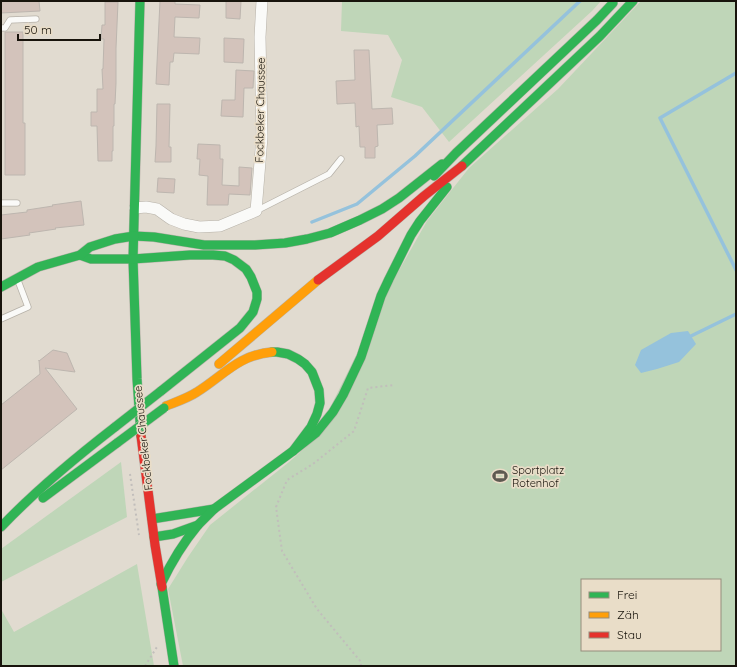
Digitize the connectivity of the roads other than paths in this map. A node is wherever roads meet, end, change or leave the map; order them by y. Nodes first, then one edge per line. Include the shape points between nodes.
1 (140, 1) edge
2 (262, 1) edge
3 (615, 1) edge
4 (633, 1) edge
5 (36, 19) dead end
6 (1, 28) edge
7 (456, 153) junction
8 (341, 159) dead end
9 (468, 161) junction
10 (1, 203) edge
11 (17, 203) dead end
12 (135, 208) junction
13 (256, 211) junction
14 (134, 236) junction
15 (80, 255) junction
16 (133, 260) junction
17 (17, 278) junction
18 (318, 280) junction
19 (1, 287) edge
20 (1, 320) edge
21 (214, 368) dead end
22 (196, 382) dead end
23 (165, 407) junction
24 (293, 451) junction
25 (214, 509) junction
26 (152, 519) junction
27 (198, 525) junction
28 (1, 528) edge
29 (154, 537) junction
30 (161, 584) junction
31 (174, 666) edge

1 - 12 main road, Fockbeker Chaussee
2 - 13 street, Fockbeker Chaussee via 262,137
3 - 7 main road
4 - 9 main road via 600,36
5 - 6 lane via 10,20 5,28
7 - 14 main road via 382,209 336,230 307,239 255,245 204,245
7 - 18 main road via 430,180
8 - 13 lane via 330,174
9 - 18 main road via 378,236
9 - 24 main road via 411,235 382,296 361,357 333,412 316,433
10 - 11 lane
12 - 13 street via 157,209 184,224 199,227 220,226
12 - 14 main road, Fockbeker Chaussee
14 - 15 main road via 90,247
14 - 16 main road, Fockbeker Chaussee
15 - 16 main road via 91,259
15 - 17 main road via 38,267
16 - 26 main road, Fockbeker Chaussee via 139,418
16 - 28 main road, bridge via 210,254 228,257 238,262 249,273 256,289 253,313 229,338 57,473
17 - 19 main road
17 - 20 lane via 28,307
18 - 21 main road
22 - 23 main road
23 - 24 main road via 196,393 240,361 263,353 288,354 305,364 312,372 319,390 320,403 311,427
23 - 28 main road, bridge
24 - 25 main road
25 - 26 main road
25 - 27 main road
26 - 29 main road, Fockbeker Chaussee
27 - 29 main road via 173,534
27 - 30 main road via 178,552
29 - 30 main road, Fockbeker Chaussee
30 - 31 main road, Fockbeker Chaussee

